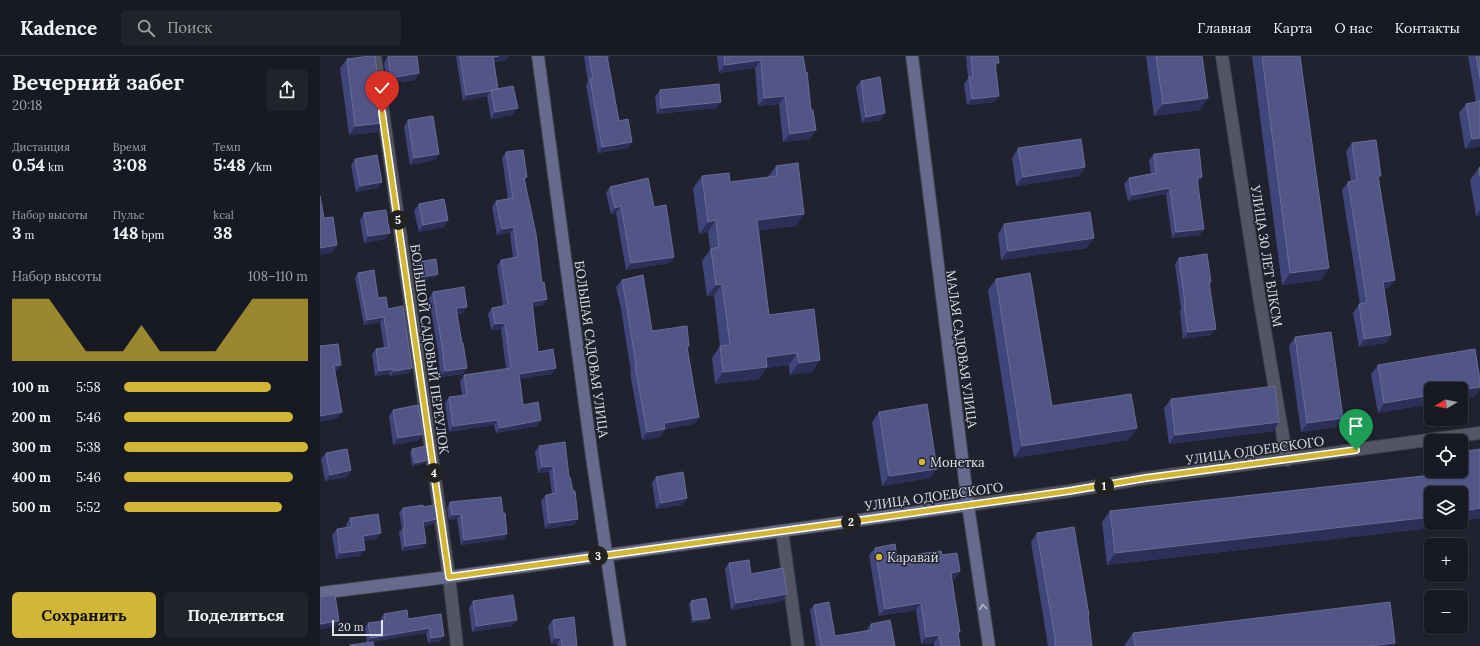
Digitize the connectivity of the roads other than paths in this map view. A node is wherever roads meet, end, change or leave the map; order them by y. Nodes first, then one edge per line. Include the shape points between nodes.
1 (375, 56) edge
2 (538, 56) edge
3 (912, 56) edge
4 (1222, 56) edge
5 (1480, 433) edge
6 (1287, 460) junction
7 (968, 505) junction
8 (782, 532) junction
9 (607, 555) junction
10 (449, 577) junction
11 (320, 593) edge
12 (457, 646) edge
13 (620, 646) edge
14 (798, 646) edge
15 (989, 646) edge

1 - 10 street, БОЛЬШОЙ САДОВЫЙ ПЕРЕУЛОК
2 - 9 street, БОЛЬШАЯ САДОВАЯ УЛИЦА
3 - 7 street, МАЛАЯ САДОВАЯ УЛИЦА
4 - 6 street, УЛИЦА 30 ЛЕТ ВЛКСМ
5 - 6 street, УЛИЦА ОДОЕВСКОГО
6 - 7 street, УЛИЦА ОДОЕВСКОГО
7 - 8 street, УЛИЦА ОДОЕВСКОГО
15 -> 7 street, МАЛАЯ САДОВАЯ УЛИЦА
8 - 9 street, УЛИЦА ОДОЕВСКОГО
8 - 14 street
9 - 10 street, УЛИЦА ОДОЕВСКОГО
9 - 13 street, БОЛЬШАЯ САДОВАЯ УЛИЦА
10 - 11 street, УЛИЦА ОДОЕВСКОГО
10 - 12 street, БОЛЬШОЙ САДОВЫЙ ПЕРЕУЛОК

